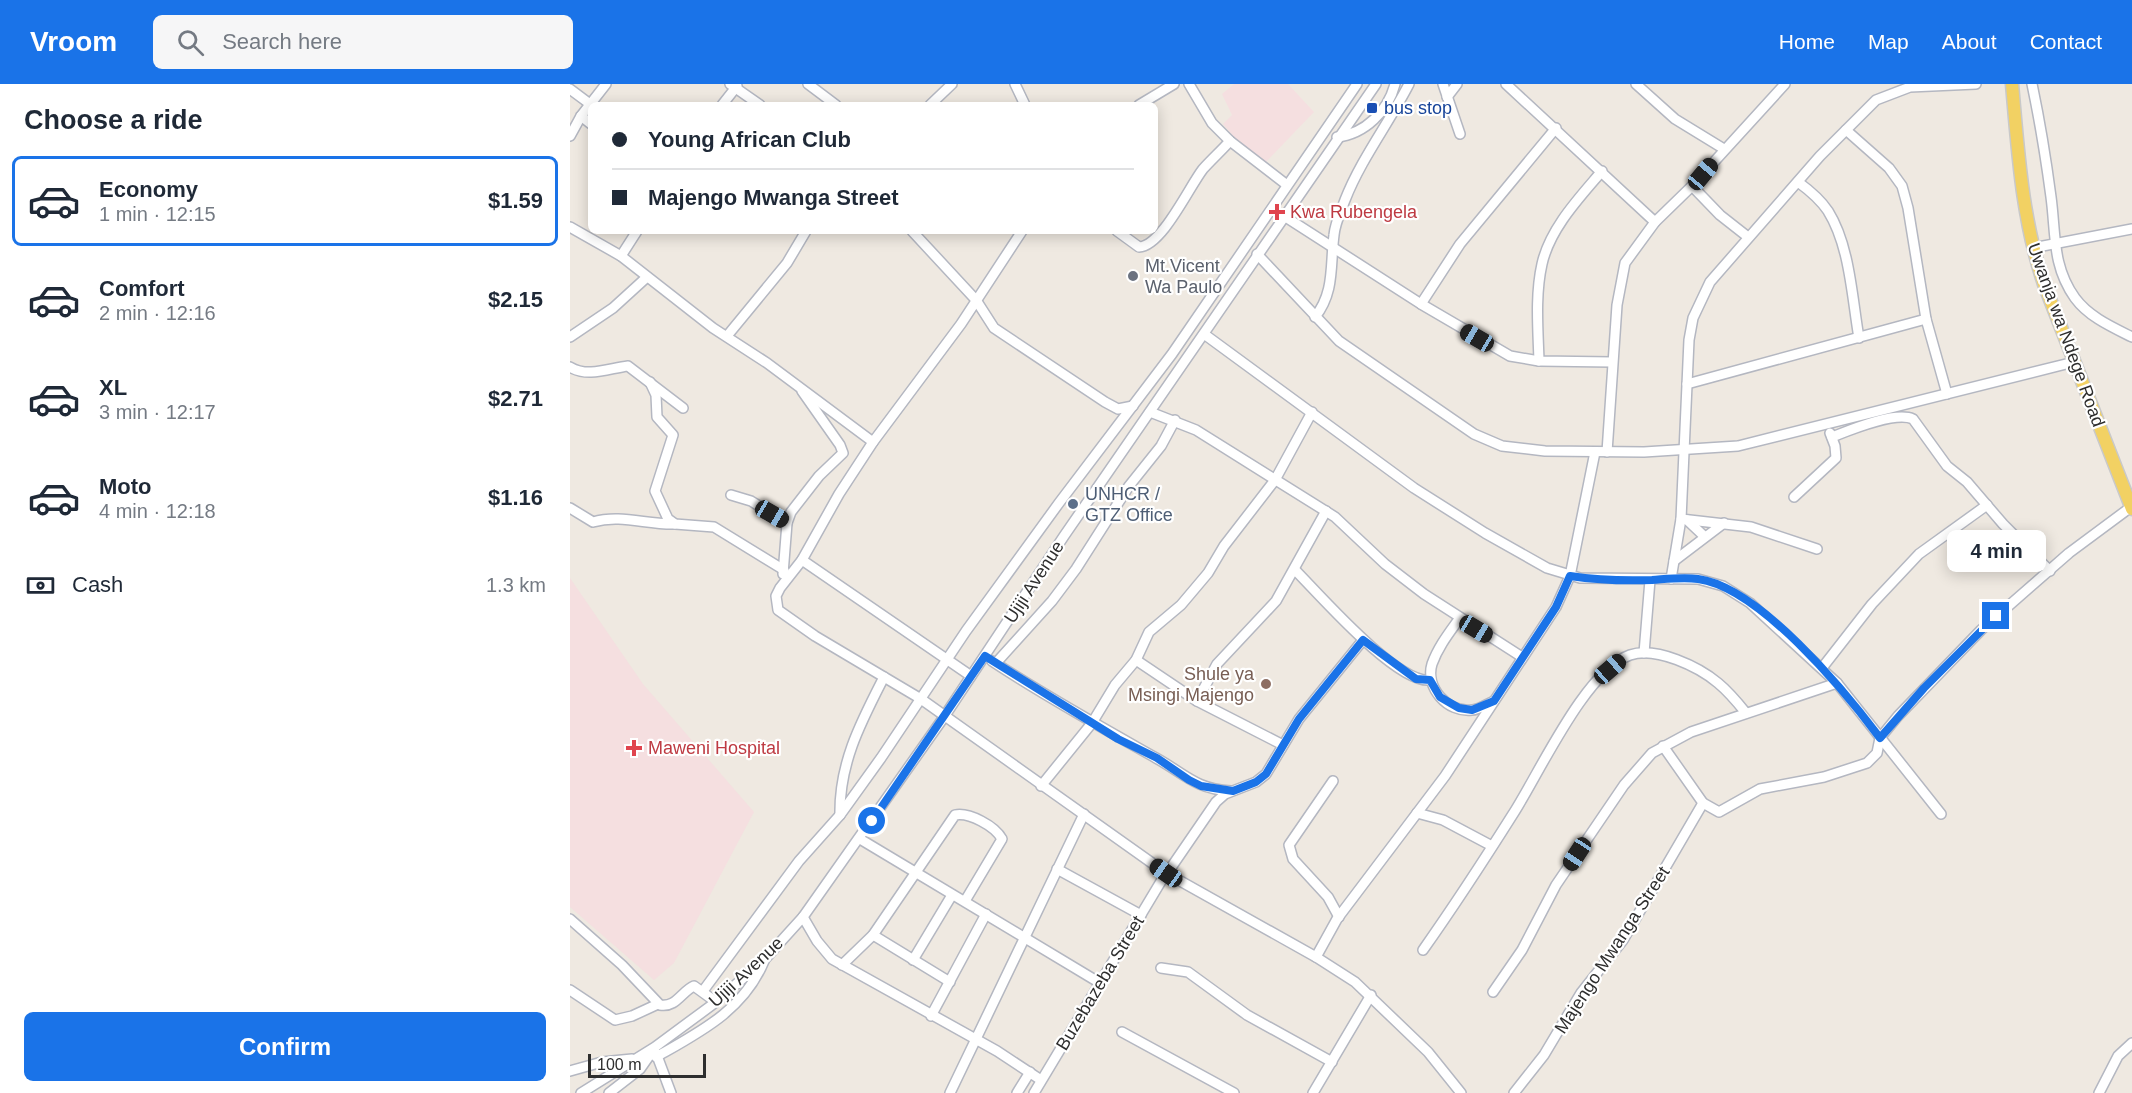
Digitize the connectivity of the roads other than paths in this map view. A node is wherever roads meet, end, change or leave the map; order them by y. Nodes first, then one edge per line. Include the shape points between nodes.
1 (606, 84) edge
2 (808, 84) edge
3 (952, 84) edge
4 (1015, 84) edge
5 (1174, 84) edge
6 (1189, 84) edge
7 (1357, 84) edge
8 (1376, 84) edge
9 (1395, 84) edge
10 (1409, 84) edge
11 (1443, 84) edge
12 (1457, 84) edge
13 (1506, 84) edge
14 (1636, 84) edge
15 (1785, 84) edge
16 (1976, 84) edge
17 (2012, 84) edge
18 (2032, 84) edge
19 (734, 85) edge
20 (570, 88) edge
21 (1447, 97) junction
22 (588, 102) edge
23 (592, 102) edge
24 (724, 102) edge
25 (756, 102) edge
26 (832, 102) edge
27 (933, 102) edge
28 (1024, 102) edge
29 (1144, 102) edge
30 (588, 107) edge
31 (581, 116) junction
32 (588, 122) edge
33 (1556, 128) junction
34 (1846, 130) junction
35 (1460, 134) dead end
36 (570, 136) edge
37 (1337, 137) junction
38 (1230, 141) junction
39 (1724, 149) junction
40 (1602, 171) junction
41 (1798, 182) junction
42 (1287, 185) junction
43 (1692, 186) junction
44 (1284, 216) junction
45 (1655, 222) junction
46 (570, 227) edge
47 (2132, 229) edge
48 (1158, 233) edge
49 (635, 234) edge
50 (804, 234) edge
51 (915, 234) edge
52 (1020, 234) edge
53 (1122, 234) edge
54 (1157, 234) edge
55 (1748, 237) junction
56 (2053, 244) junction
57 (1333, 246) junction
58 (2032, 248) junction
59 (1257, 254) junction
60 (621, 256) junction
61 (647, 277) junction
62 (976, 300) junction
63 (1421, 304) junction
64 (1315, 317) junction
65 (1926, 319) junction
66 (1204, 334) junction
67 (727, 336) junction
68 (570, 337) edge
69 (2132, 337) edge
70 (1859, 338) junction
71 (1539, 361) junction
72 (1612, 362) junction
73 (2074, 362) junction
74 (570, 367) edge
75 (650, 382) junction
76 (1687, 384) junction
77 (799, 387) junction
78 (1947, 394) junction
79 (1133, 406) junction
80 (683, 408) dead end
81 (1312, 411) junction
82 (1150, 412) junction
83 (1175, 420) junction
84 (1826, 426) junction
85 (1832, 437) junction
86 (873, 442) junction
87 (1683, 451) junction
88 (1595, 452) junction
89 (1607, 452) junction
90 (1275, 480) junction
91 (731, 495) dead end
92 (1794, 497) dead end
93 (1986, 505) junction
94 (570, 508) edge
95 (2132, 508) edge
96 (1326, 511) junction
97 (1684, 520) junction
98 (787, 523) junction
99 (675, 524) junction
100 (1724, 524) junction
101 (1705, 537) junction
102 (1817, 549) dead end
103 (802, 560) junction
104 (1674, 561) junction
105 (784, 570) junction
106 (1294, 570) junction
107 (2050, 571) junction
108 (1570, 576) junction
109 (1671, 579) junction
110 (1650, 580) junction
111 (780, 588) junction
112 (1459, 619) junction
113 (1363, 640) junction
114 (1644, 653) junction
115 (985, 656) junction
116 (1522, 657) junction
117 (1136, 660) junction
118 (946, 661) junction
119 (996, 663) junction
120 (1822, 668) junction
121 (971, 676) junction
122 (884, 677) junction
123 (1430, 680) junction
124 (1837, 682) junction
125 (921, 699) junction
126 (1197, 701) junction
127 (1494, 701) junction
128 (1746, 713) junction
129 (944, 717) junction
130 (1092, 723) junction
131 (1880, 738) junction
132 (1283, 745) junction
133 (1663, 746) junction
134 (1334, 781) dead end
135 (1041, 786) junction
136 (1233, 791) junction
137 (1703, 803) junction
138 (1417, 813) junction
139 (840, 814) junction
140 (1084, 814) junction
141 (1941, 814) dead end
142 (860, 839) junction
143 (1492, 846) junction
144 (1058, 869) junction
145 (1167, 872) junction
146 (917, 874) junction
147 (952, 896) junction
148 (964, 901) junction
149 (986, 914) junction
150 (1141, 915) junction
151 (803, 917) junction
152 (1339, 917) junction
153 (570, 919) edge
154 (873, 935) junction
155 (1023, 937) junction
156 (1423, 950) dead end
157 (1316, 957) junction
158 (765, 959) junction
159 (913, 960) junction
160 (842, 965) junction
161 (1161, 969) dead end
162 (950, 982) junction
163 (1100, 983) junction
164 (570, 990) edge
165 (703, 991) junction
166 (1493, 992) dead end
167 (1371, 995) junction
168 (716, 1002) junction
169 (658, 1004) junction
170 (931, 1016) junction
171 (1122, 1032) dead end
172 (976, 1041) junction
173 (2132, 1043) edge
174 (656, 1052) junction
175 (633, 1059) junction
176 (1332, 1062) junction
177 (570, 1071) edge
178 (1030, 1072) junction
179 (1041, 1080) junction
180 (581, 1093) edge
181 (609, 1093) edge
182 (671, 1093) edge
183 (950, 1093) edge
184 (1017, 1093) edge
185 (1034, 1093) edge
186 (1234, 1093) edge
187 (1313, 1093) edge
188 (1461, 1093) edge
189 (1514, 1093) edge
190 (2099, 1093) edge

1 - 23 street
2 - 26 street
3 - 27 street
4 - 28 street
5 - 29 street
6 - 38 street via 1212,123
7 - 42 street
8 - 37 street, Ujiji Avenue
9 - 37 street via 1379,115 1347,136
10 - 57 street via 1387,126 1359,166 1334,232
11 - 21 street
12 - 21 street
13 - 33 street
14 - 39 street via 1683,124
15 - 39 street
16 - 34 street via 1893,91 1876,100
17 - 58 main road, Uwanja wa Ndege Road
18 - 56 street via 2044,145
19 - 24 street
19 - 25 street
20 - 22 street
21 - 35 street
30 - 31 street
31 - 32 street
31 - 36 street
33 - 40 street
33 - 63 street via 1460,244
34 - 41 street
34 - 65 street via 1889,168 1902,186
37 - 44 street, Ujiji Avenue
38 - 42 street
38 - 48 street via 1203,170
39 - 43 street
40 - 45 street
40 - 71 street via 1562,222 1543,261 1538,292
41 - 55 street
41 - 70 street via 1821,203 1834,224
42 - 79 street
43 - 45 street
43 - 55 street
44 - 57 street
44 - 59 street, Ujiji Avenue
45 - 72 street via 1625,264 1618,293
46 - 60 street
47 - 56 street
49 - 60 street
50 - 67 street via 787,263
51 - 62 street
52 - 62 street
53 - 54 street via 1139,248 1147,246
55 - 76 street via 1700,299 1693,318
56 - 58 street
56 - 69 street via 2076,300 2100,320
57 - 63 street
57 - 64 street via 1329,291
58 - 73 main road, Uwanja wa Ndege Road
59 - 64 street
59 - 66 street, Ujiji Avenue
60 - 61 street
61 - 67 street
61 - 68 street via 613,308
62 - 79 street via 994,328 1022,348 1118,409
62 - 86 street
63 - 71 street via 1510,356
64 - 88 street via 1339,340 1488,441 1529,449
65 - 70 street
65 - 78 street
66 - 81 street
66 - 82 street, Ujiji Avenue
67 - 77 street
70 - 76 street
71 - 72 street
72 - 89 street
73 - 78 street
73 - 95 main road, Uwanja wa Ndege Road
74 - 75 street via 585,372 627,366
75 - 80 street
75 - 99 street via 656,395 657,417 674,435 655,491 668,519
76 - 87 street
77 - 86 street
77 - 98 street via 843,453 805,492
78 - 84 street
79 - 118 street
81 - 90 street
81 - 108 street via 1447,509 1524,556
82 - 83 street
82 - 115 street, Ujiji Avenue
83 - 90 street
83 - 119 street via 1076,569
84 - 85 street
84 - 87 street via 1738,446
85 - 92 street via 1836,458
85 - 93 street via 1881,421 1910,417 1947,466
86 - 103 street
87 - 89 street
87 - 97 street
88 - 89 street
88 - 108 street
90 - 96 street
90 - 117 street via 1208,573 1181,605 1149,632
91 - 98 street via 751,501
93 - 107 street
93 - 120 street via 1919,554 1872,604
94 - 99 street via 592,522 615,518
95 - 107 street via 2099,529
96 - 106 street
96 - 112 street via 1352,530 1399,576
97 - 100 street
97 - 101 street
97 - 104 street
98 - 105 street
99 - 105 street via 714,527
100 - 101 street
100 - 102 street via 1751,527
101 - 104 street
103 - 111 street
103 - 118 street
104 - 109 street
105 - 111 street
106 - 113 street
106 - 126 street via 1276,601 1217,664
107 - 131 street via 1981,630
108 - 110 street
108 - 116 street via 1556,607
109 - 110 street
109 - 120 street via 1698,579 1723,586 1750,603
110 - 114 street
111 - 122 street via 776,603 783,616
112 - 116 street
112 - 123 street via 1433,662
113 - 123 street via 1416,679
113 - 132 street, Buzebazeba Street via 1328,680
114 - 128 street via 1705,674
114 - 143 street via 1620,660 1599,678
115 - 119 street
115 - 121 street, Ujiji Avenue
116 - 127 street
117 - 126 street
117 - 130 street
118 - 121 street
118 - 125 street
119 - 130 street
120 - 124 street
121 - 129 street, Ujiji Avenue
122 - 125 street
122 - 139 street via 851,745 841,785
123 - 127 street via 1440,697 1459,708 1472,710
124 - 128 street
124 - 131 street
125 - 129 street
125 - 139 street
126 - 132 street
127 - 138 street
128 - 133 street
129 - 135 street
129 - 142 street, Ujiji Avenue
130 - 135 street
130 - 136 street via 1201,786
131 - 137 street via 1877,753 1856,768 1760,789 1719,812
131 - 141 street
132 - 136 street, Buzebazeba Street via 1266,774
133 - 137 street
133 - 166 street via 1638,766 1624,785 1556,885 1522,950
134 - 152 street via 1289,845 1293,859 1328,897
135 - 140 street
136 - 145 street, Buzebazeba Street via 1216,802
137 - 189 street, Majengo Mwanga Street via 1623,940 1581,993 1544,1055
138 - 143 street via 1443,820
138 - 152 street
139 - 165 street
140 - 144 street
140 - 145 street
142 - 146 street
142 - 151 street, Ujiji Avenue
143 - 156 street
144 - 150 street
144 - 155 street
145 - 150 street, Buzebazeba Street
145 - 157 street
146 - 147 street
146 - 148 street via 955,815 963,813 990,826 1000,835 1001,843
146 - 154 street
147 - 148 street
147 - 159 street
148 - 149 street
149 - 155 street
149 - 162 street
150 - 163 street, Buzebazeba Street
151 - 158 street, Ujiji Avenue
151 - 160 street via 825,952
152 - 157 street
153 - 169 street via 622,965
154 - 159 street
154 - 160 street
155 - 163 street
155 - 172 street
157 - 167 street
158 - 168 street, Ujiji Avenue
158 - 174 street via 744,995 722,1017
159 - 162 street
160 - 170 street
161 - 176 street via 1188,972 1247,1015
162 - 170 street
163 - 179 street, Buzebazeba Street
164 - 169 street via 615,1020
165 - 168 street
165 - 169 street via 692,986 671,1004
167 - 176 street
167 - 188 street via 1428,1052
168 - 174 street, Ujiji Avenue
170 - 172 street
171 - 186 street
172 - 178 street
172 - 183 street
173 - 190 street via 2118,1056
174 - 175 street, Ujiji Avenue
174 - 181 street, Ujiji Avenue
174 - 182 street
175 - 177 street
175 - 180 street, Ujiji Avenue
176 - 187 street
178 - 179 street
178 - 184 street
179 - 185 street, Buzebazeba Street

